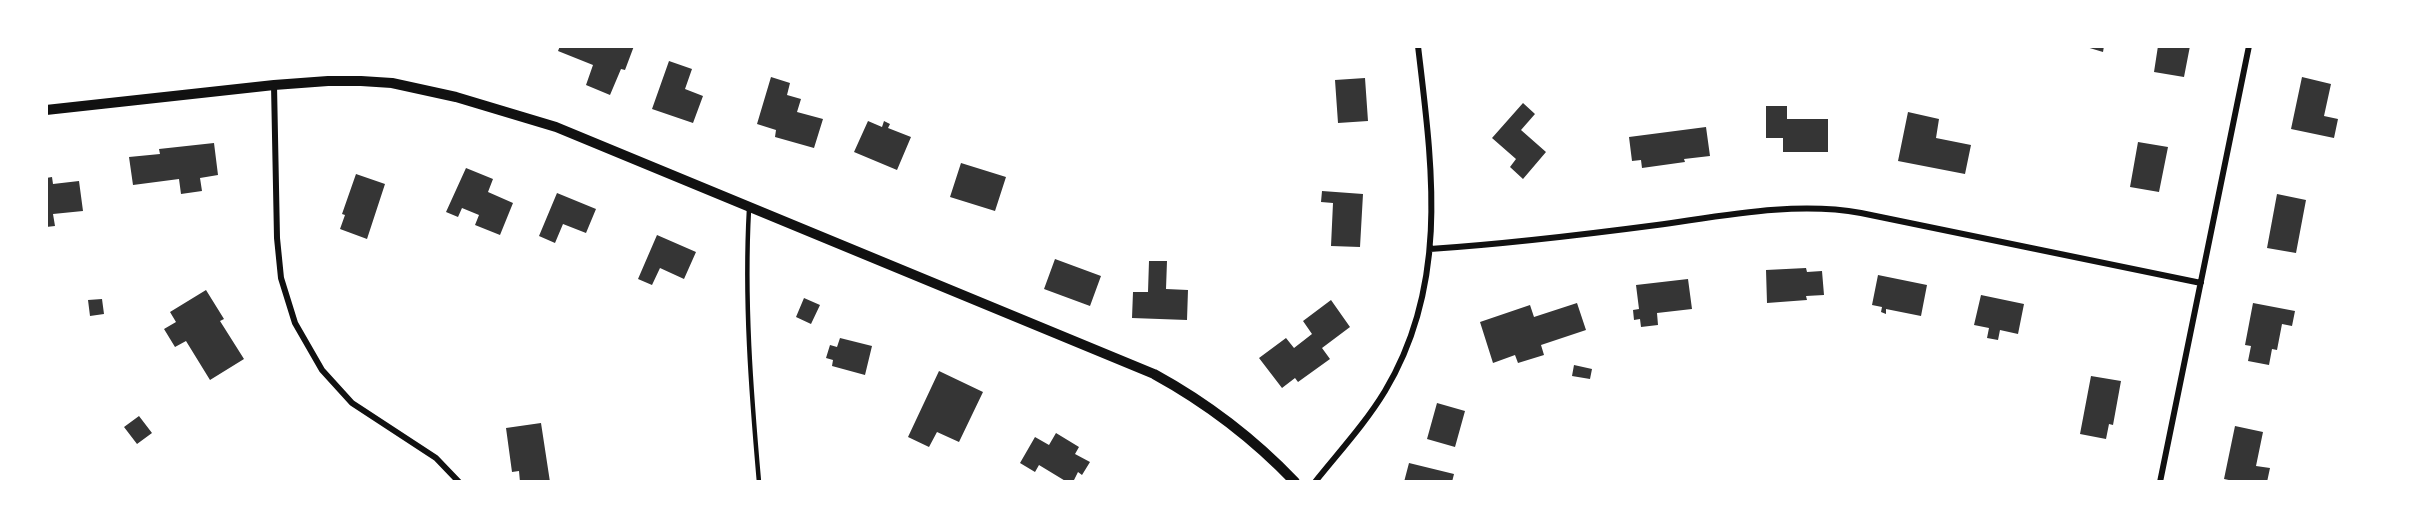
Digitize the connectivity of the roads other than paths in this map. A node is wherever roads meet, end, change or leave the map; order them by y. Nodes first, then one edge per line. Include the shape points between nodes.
1 (1418, 46) edge
2 (2249, 46) edge
3 (274, 85) junction
4 (46, 110) edge
5 (750, 208) junction
6 (1430, 249) junction
7 (2201, 283) junction
8 (459, 482) edge
9 (759, 482) edge
10 (1295, 482) edge
11 (1315, 482) edge
12 (2160, 482) edge

1 - 6 street via 1433,182
2 - 7 street
3 - 4 street
3 - 5 street via 328,81 392,83 466,99 556,127
3 - 8 street via 277,238 281,278 295,322 322,370 352,403 435,458
5 - 9 lane via 750,386
5 - 10 street via 1154,374 1216,411 1263,449
6 - 7 street via 1826,208
6 - 11 street via 1420,307 1396,368 1372,410
7 - 12 street

